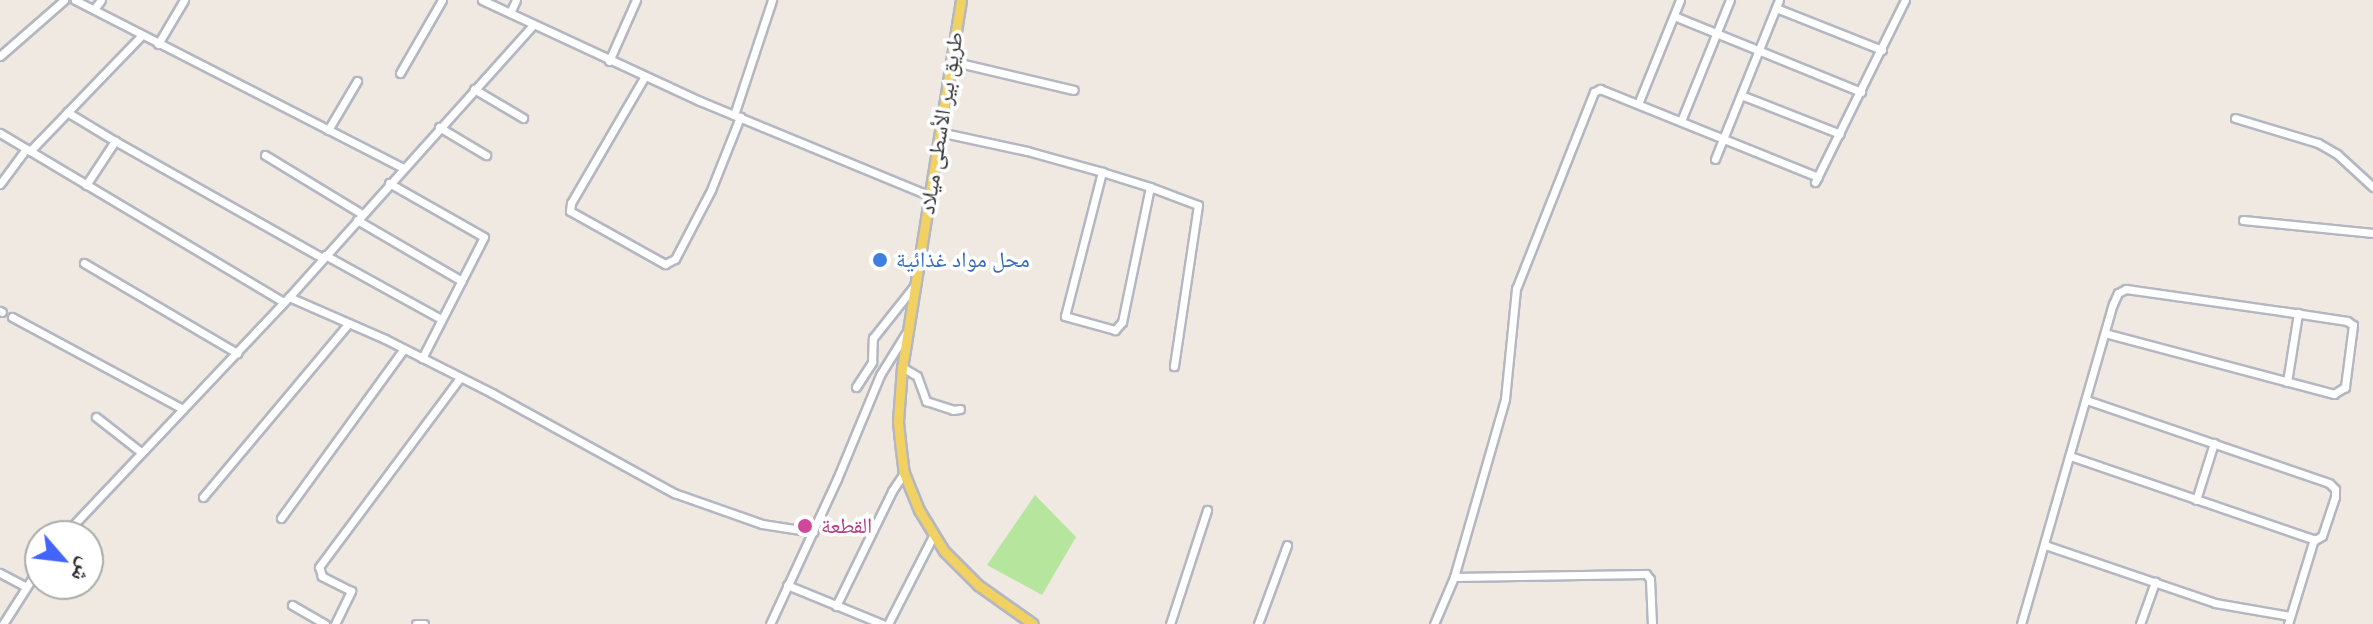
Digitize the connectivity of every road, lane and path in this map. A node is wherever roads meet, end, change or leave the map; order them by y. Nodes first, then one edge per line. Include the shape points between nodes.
1 (64, 0) edge
2 (75, 0) edge
3 (101, 0) edge
4 (184, 0) edge
5 (442, 0) edge
6 (482, 0) edge
7 (516, 0) edge
8 (636, 0) edge
9 (772, 0) edge
10 (961, 0) edge
11 (1680, 0) edge
12 (1730, 0) edge
13 (1905, 0) edge
14 (1777, 4) edge
15 (94, 9) junction
16 (510, 13) junction
17 (1674, 16) junction
18 (533, 25) junction
19 (1716, 34) junction
20 (141, 36) junction
21 (158, 44) junction
22 (1882, 50) junction
23 (1759, 51) junction
24 (0, 56) edge
25 (609, 61) junction
26 (951, 61) junction
27 (400, 73) dead end
28 (645, 76) junction
29 (357, 81) dead end
30 (474, 89) junction
31 (1074, 90) dead end
32 (1861, 92) junction
33 (1741, 95) junction
34 (1638, 104) junction
35 (67, 112) junction
36 (737, 116) junction
37 (523, 118) dead end
38 (2235, 118) dead end
39 (1681, 121) junction
40 (439, 127) junction
41 (328, 130) junction
42 (939, 132) junction
43 (0, 133) edge
44 (1840, 134) junction
45 (1723, 139) junction
46 (115, 141) junction
47 (28, 150) junction
48 (265, 155) dead end
49 (486, 155) dead end
50 (1715, 159) dead end
51 (403, 168) junction
52 (1102, 172) junction
53 (389, 183) junction
54 (0, 184) edge
55 (86, 185) junction
56 (1150, 187) junction
57 (2373, 187) edge
58 (930, 196) junction
59 (359, 217) junction
60 (2243, 220) dead end
61 (2373, 233) edge
62 (324, 257) junction
63 (84, 263) dead end
64 (462, 281) junction
65 (916, 284) junction
66 (287, 300) junction
67 (2298, 313) junction
68 (12, 317) dead end
69 (441, 319) junction
70 (349, 323) junction
71 (909, 329) junction
72 (2105, 333) junction
73 (404, 349) junction
74 (237, 353) junction
75 (422, 358) junction
76 (1174, 366) dead end
77 (902, 367) junction
78 (460, 378) junction
79 (2287, 382) junction
80 (856, 387) dead end
81 (2086, 400) junction
82 (183, 409) junction
83 (960, 409) dead end
84 (96, 417) dead end
85 (2214, 443) junction
86 (141, 452) junction
87 (2070, 456) junction
88 (904, 473) junction
89 (203, 497) dead end
90 (2196, 500) junction
91 (1207, 510) dead end
92 (281, 518) dead end
93 (78, 520) edge
94 (813, 532) junction
95 (933, 536) junction
96 (2314, 539) junction
97 (1287, 545) dead end
98 (2045, 545) junction
99 (0, 573) edge
100 (1454, 577) junction
101 (2155, 582) junction
102 (787, 585) junction
103 (24, 586) joint
104 (292, 605) dead end
105 (836, 606) junction
106 (2289, 620) edge
107 (3, 624) edge
108 (325, 624) edge
109 (335, 624) edge
110 (416, 624) edge
111 (424, 624) edge
112 (770, 624) edge
113 (885, 624) edge
114 (1033, 624) edge
115 (1170, 624) edge
116 (1258, 624) edge
117 (1434, 624) edge
118 (1652, 624) edge
119 (2021, 624) edge
120 (2140, 624) edge

1 - 24 street
2 - 15 street
3 - 15 street
4 - 21 street
5 - 27 street
6 - 16 street
7 - 16 street
8 - 25 street
9 - 36 street
10 - 26 main road, طريق بير الأسطى ميلاد
11 - 17 street
12 - 19 street
13 - 22 street
14 - 22 street
14 - 23 street
15 - 20 street
16 - 18 street
17 - 19 street
17 - 34 street
18 - 25 street
18 - 30 street
19 - 23 street
19 - 39 street
20 - 21 street
20 - 35 street
21 - 41 street
22 - 32 street
23 - 32 street
23 - 33 street
25 - 28 street
26 - 31 street
26 - 42 main road, طريق بير الأسطى ميلاد
28 - 36 street
28 - 36 street via 570,211 665,264 675,259 711,190
29 - 41 street
30 - 37 street
30 - 40 street
32 - 44 street
33 - 44 street
33 - 45 street
34 - 39 street
34 - 100 street via 1600,89 1594,92 1518,281 1505,399
35 - 46 street
35 - 47 street
36 - 58 street
38 - 57 street via 2318,143
39 - 45 street
40 - 49 street
40 - 51 street
41 - 51 street
42 - 52 street
42 - 58 main road, طريق بير الأسطى ميلاد
43 - 47 street
44 - 45 street via 1817,180
45 - 50 street
46 - 55 street
46 - 62 street
47 - 54 street
47 - 55 street
48 - 59 street
51 - 53 street
52 - 56 street
52 - 56 street via 1065,312 1070,319 1121,327
53 - 59 street
53 - 64 street via 483,236
55 - 66 street
56 - 76 street via 1198,205
58 - 65 main road, طريق بير الأسطى ميلاد
59 - 62 street
59 - 64 street
60 - 61 street
62 - 66 street
62 - 69 street
63 - 74 street
64 - 69 street
65 - 71 main road, طريق بير الأسطى ميلاد
65 - 80 street via 873,338 872,362
66 - 70 street
66 - 74 street
67 - 72 street via 2126,289 2116,297
67 - 79 street
67 - 79 street via 2353,323 2346,383 2334,394
68 - 82 street
69 - 75 street
70 - 73 street
70 - 89 street
71 - 77 main road, طريق بير الأسطى ميلاد
71 - 94 street via 880,375
72 - 79 street
72 - 81 street
73 - 75 street
73 - 92 street
74 - 82 street
75 - 78 street
77 - 83 street via 917,376 926,401
77 - 88 main road, طريق بير الأسطى ميلاد via 898,422
78 - 94 street via 674,493 762,524
78 - 109 street via 319,567 322,576 351,591
81 - 85 street
81 - 87 street
82 - 86 street
84 - 86 street
85 - 90 street
85 - 96 street via 2333,485 2335,497 2324,532
86 - 93 street
87 - 90 street
87 - 98 street
88 - 95 main road, طريق بير الأسطى ميلاد
88 - 105 street
90 - 96 street
91 - 115 street
94 - 102 street
95 - 113 street
95 - 114 main road, طريق بير الأسطى ميلاد via 978,585
96 - 106 street
97 - 116 street
98 - 101 street
98 - 119 street
99 - 103 street
100 - 117 street
100 - 118 street via 1646,574
101 - 106 street
101 - 120 street
102 - 105 street
102 - 112 street
103 - 107 street
104 - 108 street
105 - 113 street
110 - 111 street

